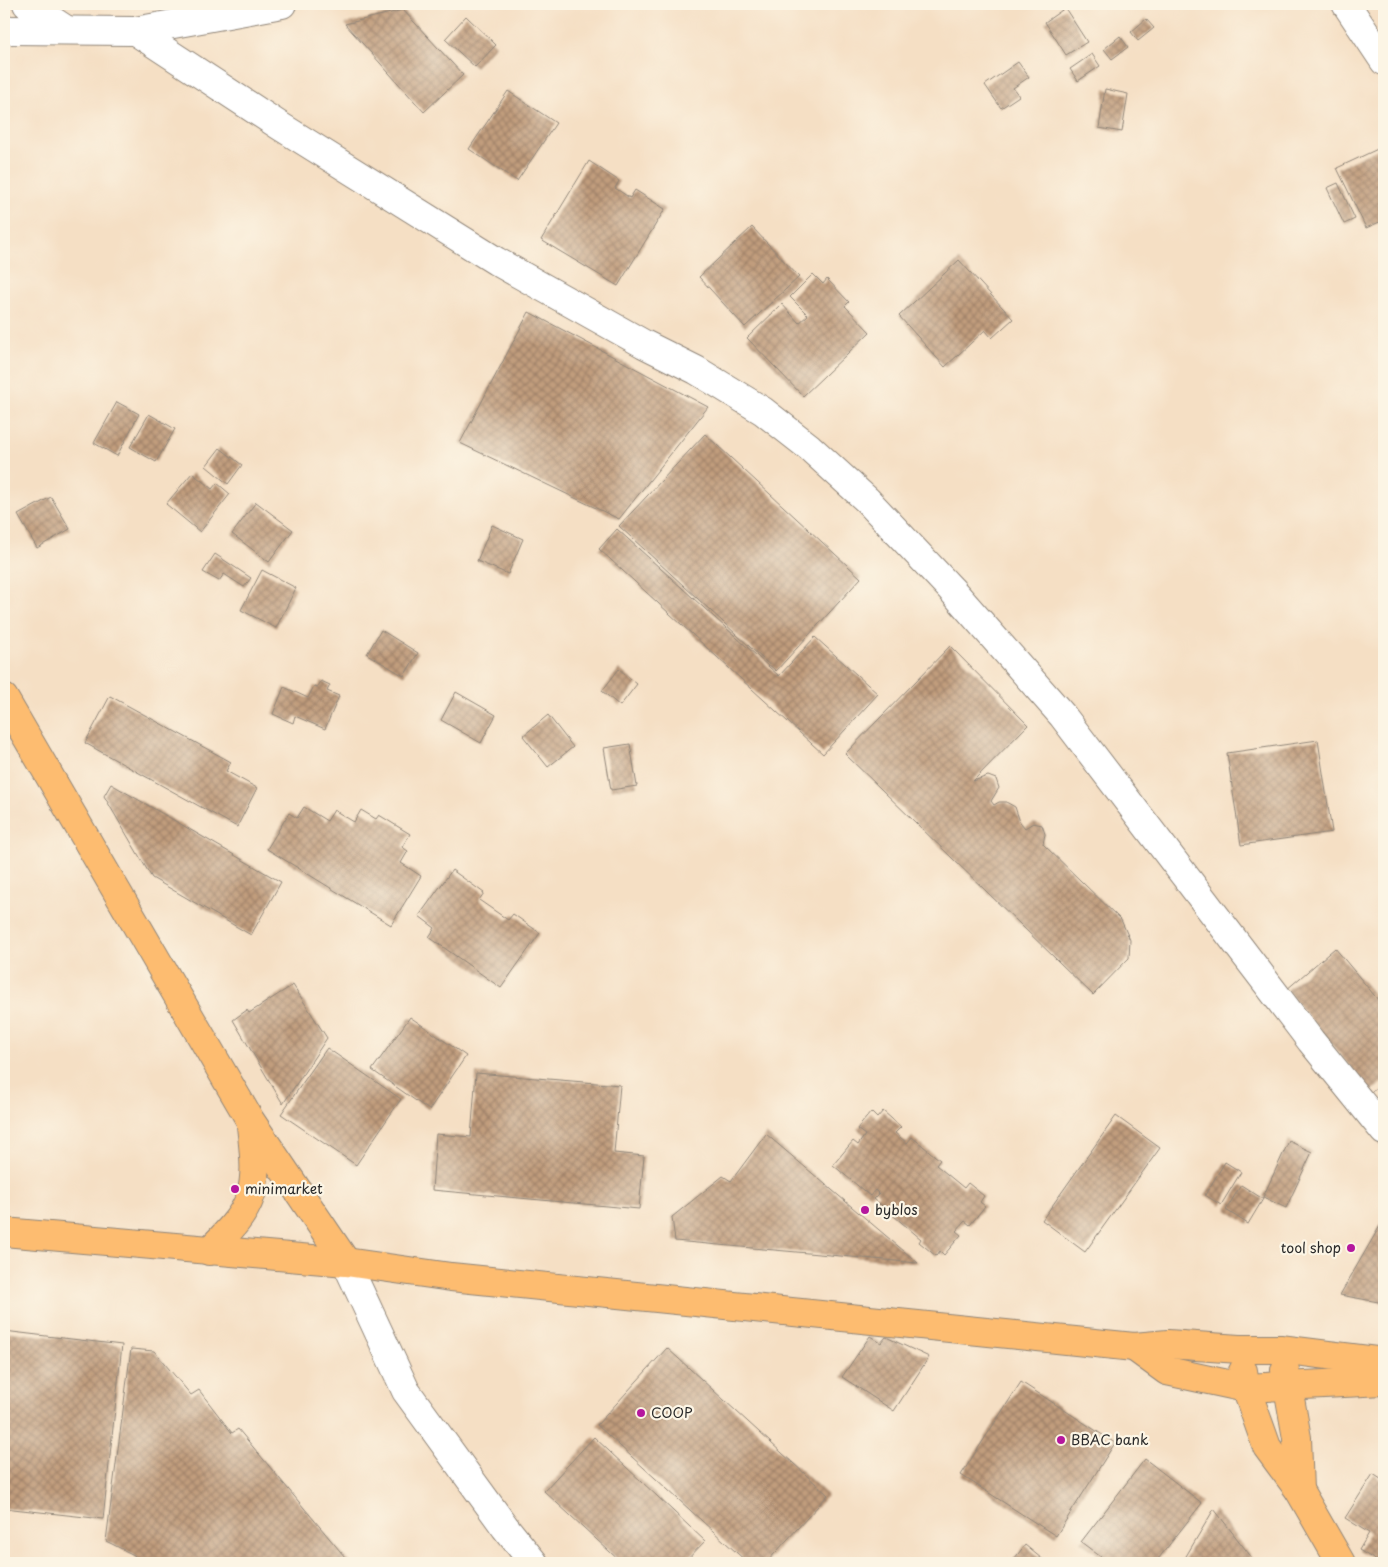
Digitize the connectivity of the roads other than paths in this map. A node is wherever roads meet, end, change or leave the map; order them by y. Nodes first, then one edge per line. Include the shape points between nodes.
1 (27, 4) edge
2 (282, 4) edge
3 (1346, 4) edge
4 (65, 29) junction
5 (4, 30) edge
6 (135, 31) junction
7 (1384, 61) edge
8 (4, 698) edge
9 (250, 1120) junction
10 (1384, 1131) edge
11 (4, 1232) edge
12 (210, 1251) junction
13 (346, 1262) junction
14 (1134, 1348) junction
15 (1239, 1349) junction
16 (1280, 1349) junction
17 (1384, 1362) edge
18 (1384, 1381) edge
19 (1289, 1386) junction
20 (1246, 1388) junction
21 (1299, 1490) junction
22 (534, 1563) edge
23 (1342, 1563) edge

1 - 4 street
2 - 6 street
3 - 7 street
4 - 5 street
4 - 6 street
6 - 10 street via 496,261 696,370 763,411 809,448 867,500 1062,715 1310,1041
8 - 9 main road
9 - 12 main road via 256,1166 251,1200 236,1225
9 - 13 main road
11 - 12 main road
12 - 13 main road
13 - 14 main road via 451,1277
13 - 22 street via 406,1391
14 - 15 main road via 1168,1344
14 - 20 main road via 1167,1371
15 - 16 main road
15 - 20 main road
16 - 17 main road
16 - 19 main road
18 - 19 main road
19 - 20 main road
19 - 21 main road via 1297,1438
20 - 21 main road via 1267,1447
21 - 23 main road

